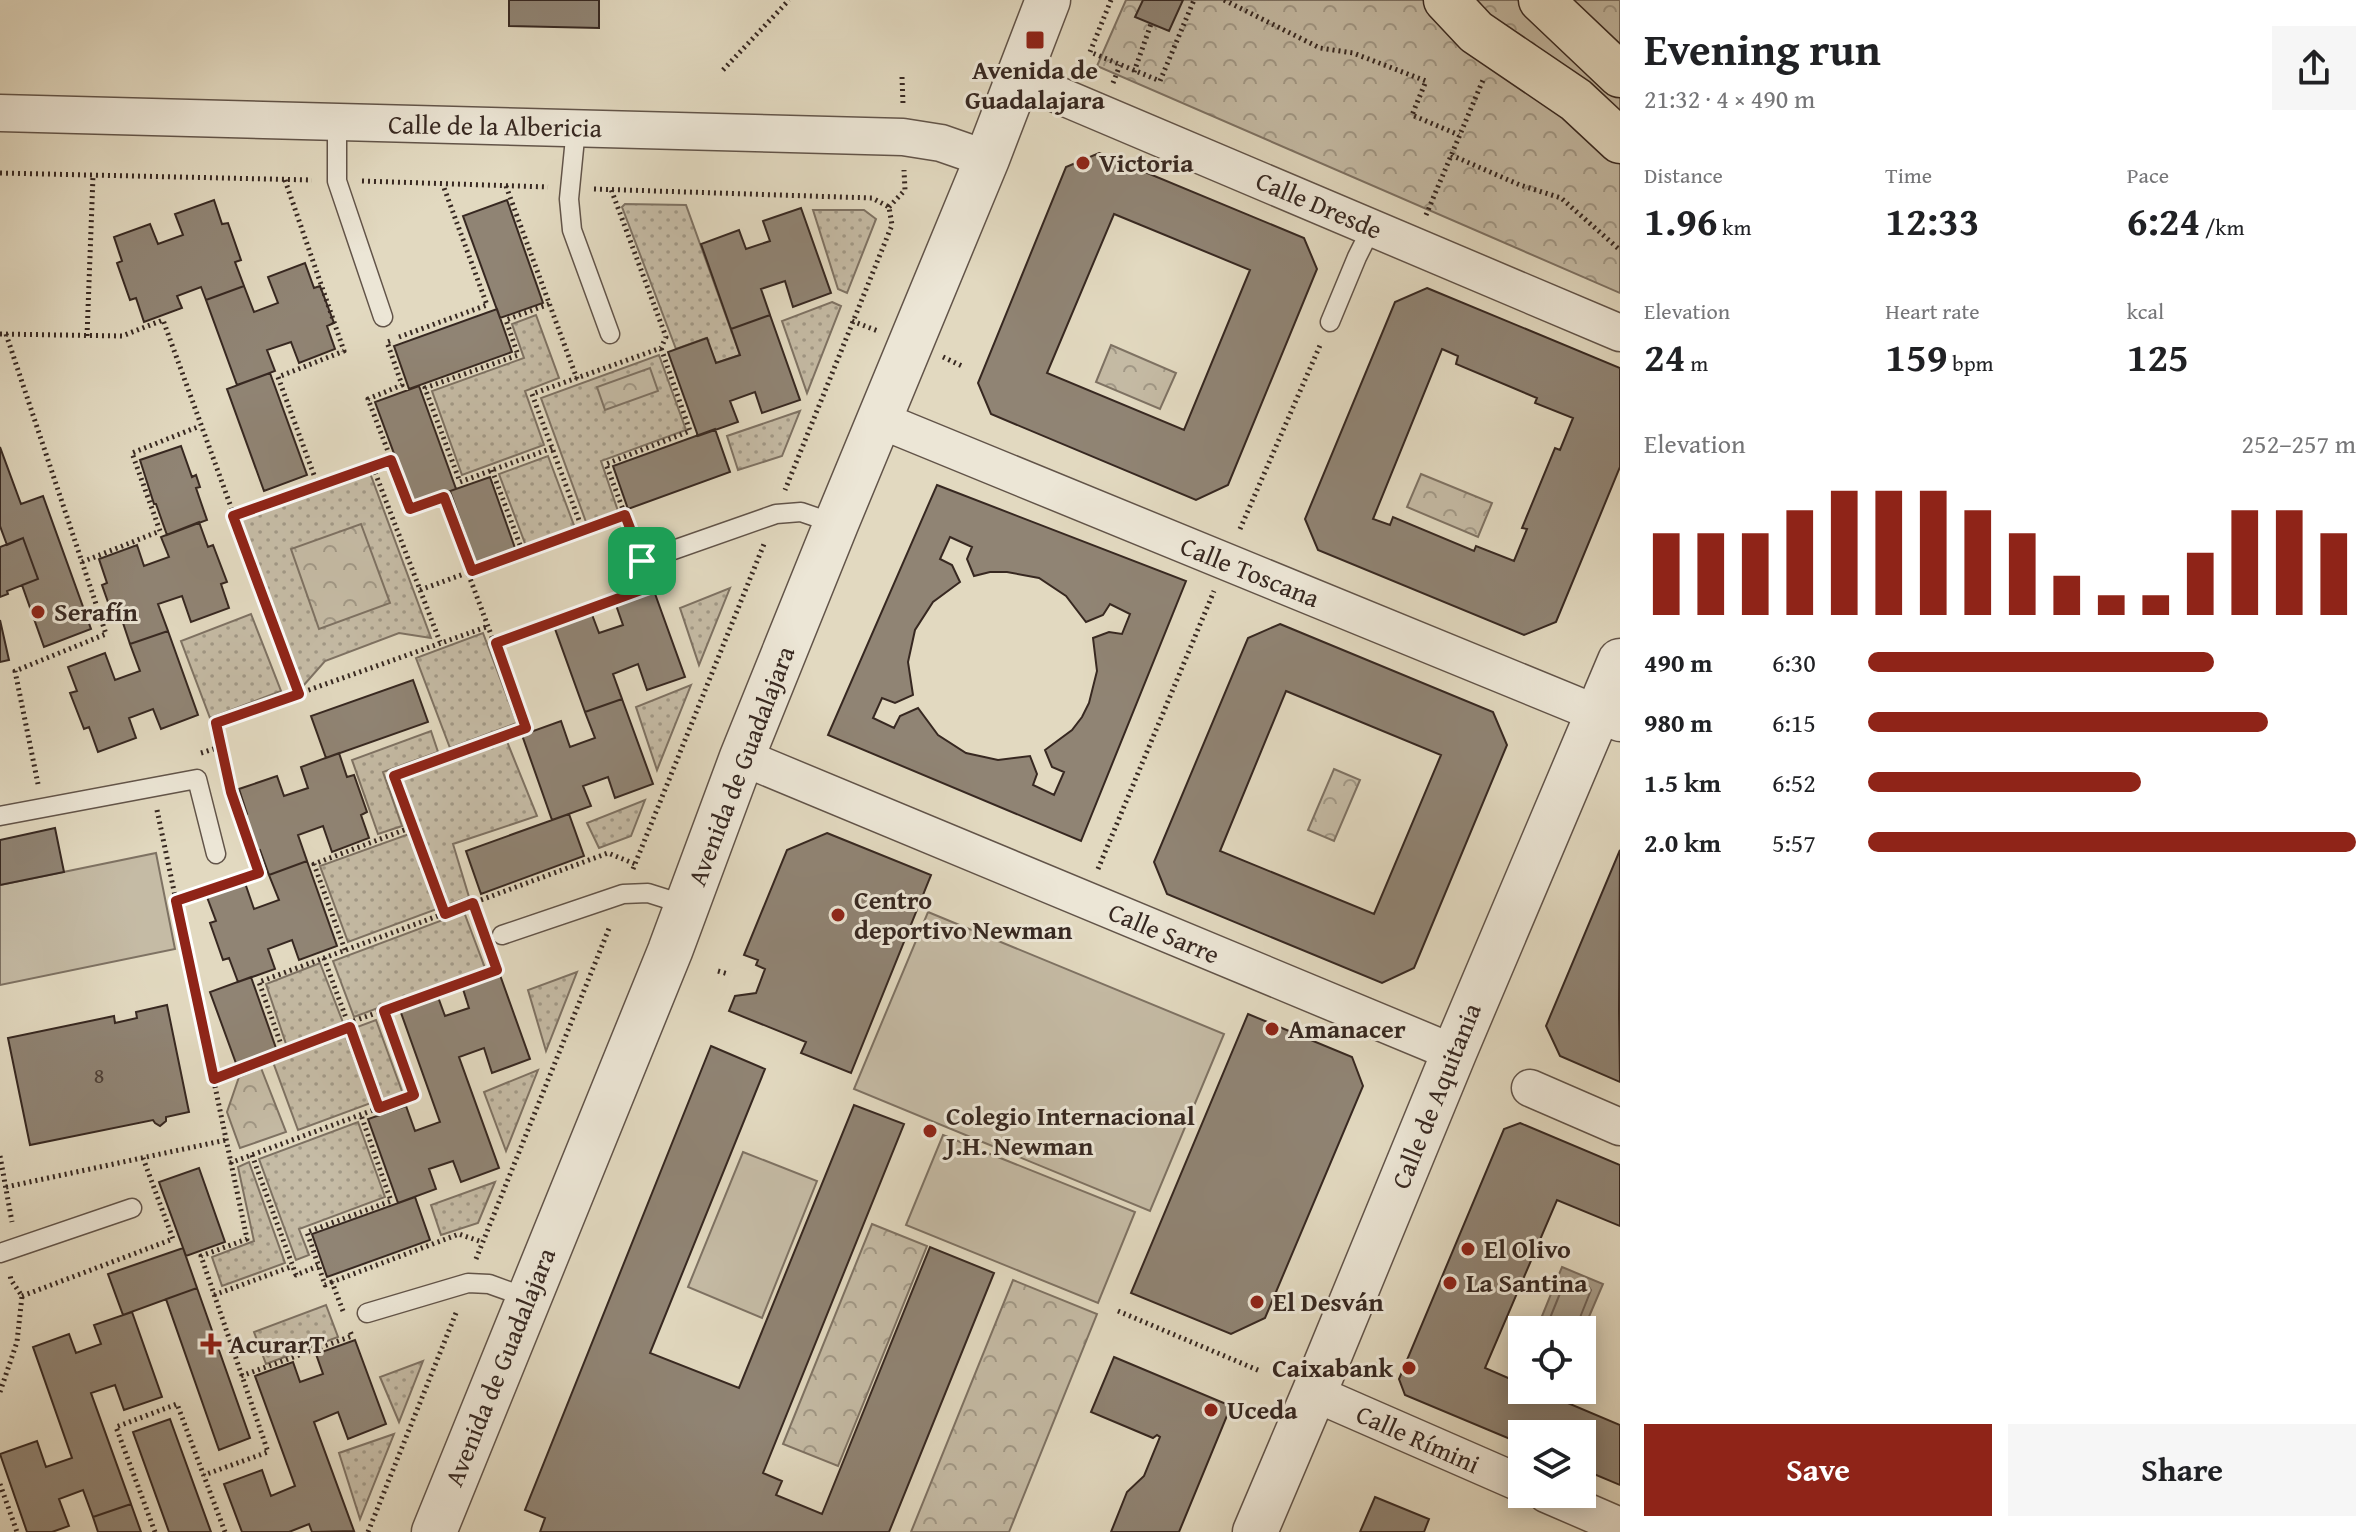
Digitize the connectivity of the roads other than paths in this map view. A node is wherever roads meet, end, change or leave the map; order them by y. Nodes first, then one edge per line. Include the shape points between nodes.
1 (1048, 0) edge
2 (1446, 0) edge
3 (1541, 0) edge
4 (1620, 75) edge
5 (1018, 78) junction
6 (0, 113) edge
7 (337, 123) junction
8 (576, 128) junction
9 (1620, 141) edge
10 (987, 159) junction
11 (1372, 227) junction
12 (383, 317) dead end
13 (1327, 329) road end
14 (1620, 333) edge
15 (610, 334) dead end
16 (880, 420) junction
17 (836, 524) junction
18 (662, 554) road end
19 (1620, 661) edge
20 (1608, 719) edge
21 (742, 757) junction
22 (0, 816) edge
23 (216, 854) dead end
24 (686, 905) junction
25 (502, 935) dead end
26 (1454, 1053) junction
27 (1530, 1088) dead end
28 (1620, 1127) edge
29 (132, 1208) dead end
30 (0, 1253) edge
31 (528, 1298) junction
32 (367, 1313) dead end
33 (1314, 1393) junction
34 (1508, 1478) edge
35 (1578, 1508) edge
36 (1620, 1526) edge
37 (434, 1532) edge
38 (1255, 1532) edge

1 - 5 street, Avenida de Guadalajara
2 - 9 main road via 1476,32 1576,100
3 - 4 main road
5 - 10 street, Avenida de Guadalajara
5 - 11 street, Calle Dresde
6 - 7 street, Calle de la Albericia
7 - 8 street, Calle de la Albericia
7 - 12 lane via 337,181
8 - 10 street, Calle de la Albericia via 903,137
8 - 15 lane via 569,199 572,230
10 - 16 street, Avenida de Guadalajara
11 - 13 lane
11 - 14 street, Calle Dresde
16 - 17 street, Avenida de Guadalajara
16 - 20 street, Calle Toscana
17 - 18 lane via 801,512 776,514
17 - 21 street, Avenida de Guadalajara
19 - 20 street, Calle de Aquitania
20 - 26 street, Calle de Aquitania
21 - 24 street, Avenida de Guadalajara
21 - 26 street, Calle Sarre
22 - 23 lane via 197,779
24 - 25 lane via 648,893 623,894
24 - 31 street, Avenida de Guadalajara
26 - 33 street, Calle de Aquitania
27 - 28 street
29 - 30 lane
31 - 32 lane via 489,1284 468,1283
31 - 37 street, Avenida de Guadalajara
33 - 34 street, Calle Rímini
33 - 38 street, Calle de Aquitania
35 - 36 street

